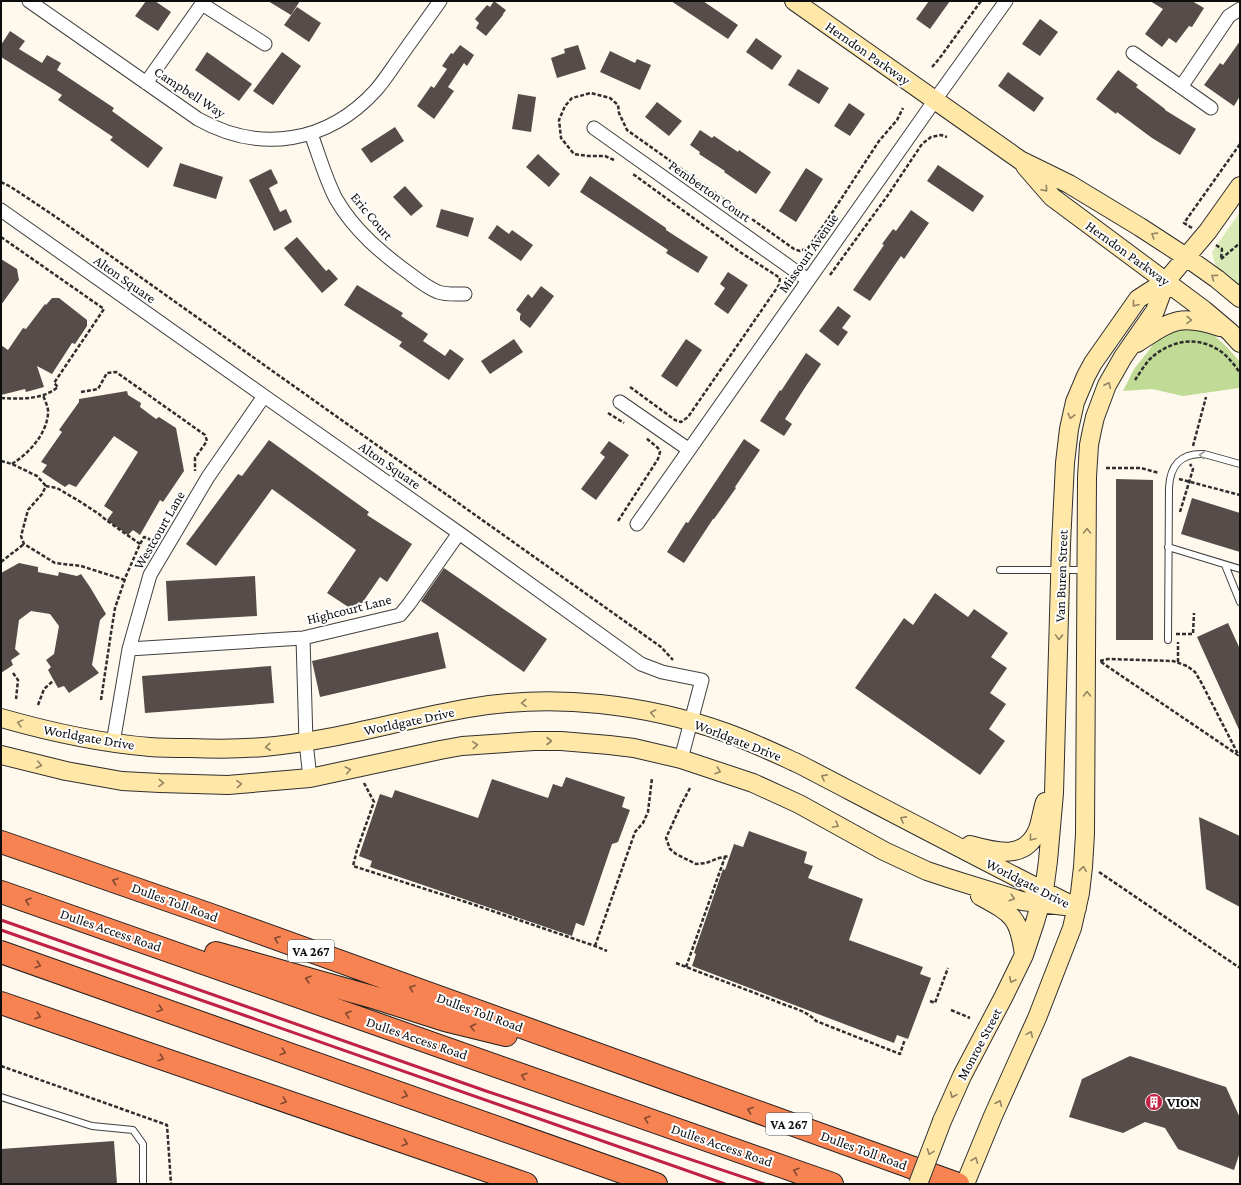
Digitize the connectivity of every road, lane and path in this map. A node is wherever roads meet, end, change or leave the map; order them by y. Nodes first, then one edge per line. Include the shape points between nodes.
1 (29, 1) edge
2 (440, 1) edge
3 (794, 1) edge
4 (980, 1) edge
5 (1006, 1) edge
6 (203, 3) edge
7 (1240, 9) edge
8 (265, 44) dead end
9 (1133, 53) dead end
10 (932, 66) dead end
11 (146, 83) junction
12 (1181, 87) junction
13 (934, 100) junction
14 (1211, 108) dead end
15 (594, 128) dead end
16 (311, 134) junction
17 (947, 136) dead end
18 (1240, 144) edge
19 (1020, 160) junction
20 (1, 182) edge
21 (1240, 186) edge
22 (1, 210) edge
23 (1184, 223) dead end
24 (1, 237) edge
25 (1240, 243) edge
26 (1222, 249) dead end
27 (1186, 257) junction
28 (840, 263) dead end
29 (808, 280) junction
30 (1166, 281) junction
31 (465, 294) dead end
32 (1240, 298) edge
33 (1227, 330) junction
34 (1240, 343) edge
35 (1129, 348) junction
36 (1240, 373) edge
37 (1135, 380) dead end
38 (81, 392) dead end
39 (43, 395) junction
40 (264, 396) junction
41 (1206, 397) dead end
42 (1, 398) edge
43 (620, 402) dead end
44 (608, 413) dead end
45 (626, 424) dead end
46 (643, 436) dead end
47 (1193, 446) dead end
48 (688, 449) junction
49 (1, 461) edge
50 (12, 464) junction
51 (1190, 464) dead end
52 (1240, 464) edge
53 (1106, 468) dead end
54 (195, 472) dead end
55 (1159, 473) dead end
56 (1179, 479) dead end
57 (1190, 481) junction
58 (46, 486) junction
59 (1240, 495) edge
60 (1180, 514) dead end
61 (618, 521) dead end
62 (637, 524) dead end
63 (458, 532) junction
64 (158, 534) dead end
65 (24, 544) junction
66 (140, 544) junction
67 (1168, 547) junction
68 (1, 562) edge
69 (1225, 565) junction
70 (1240, 569) edge
71 (1000, 570) dead end
72 (1060, 570) junction
73 (1087, 570) junction
74 (125, 580) junction
75 (1240, 602) edge
76 (1194, 613) dead end
77 (1178, 634) junction
78 (1168, 637) joint
79 (302, 638) junction
80 (129, 649) junction
81 (1178, 662) junction
82 (13, 673) dead end
83 (674, 674) junction
84 (53, 681) dead end
85 (16, 699) dead end
86 (101, 700) dead end
87 (38, 705) dead end
88 (1, 718) edge
89 (691, 722) junction
90 (306, 742) junction
91 (113, 743) junction
92 (1, 755) edge
93 (1240, 756) edge
94 (681, 759) junction
95 (1055, 761) junction
96 (310, 778) junction
97 (652, 778) dead end
98 (364, 783) dead end
99 (690, 788) dead end
100 (938, 837) junction
101 (1, 842) edge
102 (730, 856) dead end
103 (725, 857) junction
104 (1098, 872) dead end
105 (948, 878) junction
106 (1, 892) edge
107 (1042, 897) junction
108 (1077, 908) junction
109 (56, 911) junction
110 (595, 946) junction
111 (607, 951) dead end
112 (1, 952) edge
113 (1024, 955) junction
114 (676, 963) dead end
115 (686, 967) junction
116 (948, 968) dead end
117 (1240, 968) edge
118 (930, 1001) dead end
119 (1, 1003) edge
120 (951, 1010) dead end
121 (970, 1018) dead end
122 (905, 1039) dead end
123 (620, 1063) junction
124 (1, 1066) edge
125 (1, 1097) edge
126 (143, 1184) edge
127 (171, 1184) edge
128 (526, 1184) edge
129 (656, 1184) edge
130 (832, 1184) edge
131 (918, 1184) edge
132 (958, 1184) edge
133 (966, 1184) edge

1 - 11 street, Campbell Way
2 - 16 street, Campbell Way via 377,89 342,119
3 - 13 main road, Herndon Parkway
4 - 10 path
5 - 13 street, Missouri Avenue
6 - 8 street
6 - 11 street
7 - 12 street via 1229,16
9 - 12 street
11 - 16 street, Campbell Way via 198,119 233,135 280,139
12 - 14 street
13 - 19 main road, Herndon Parkway
13 - 29 street, Missouri Avenue
15 - 29 street, Pemberton Court
16 - 31 street, Eric Court via 336,198 365,238 426,286 438,292
17 - 28 path via 931,137 922,144
18 - 23 path
27 -> 19 main road, Herndon Parkway via 1069,184
19 -> 30 main road, Herndon Parkway via 1052,197
20 - 83 path via 53,215 661,647 673,659 676,666
21 - 27 main road, Van Buren Street
22 - 40 street, Alton Square
24 - 39 path via 104,309 54,383 58,387
25 - 26 path via 1221,259
27 - 30 main road, Van Buren Street
32 -> 27 main road, Herndon Parkway
29 - 48 street, Missouri Avenue
30 - 33 main road, Herndon Parkway
30 - 35 main road, Van Buren Street via 1155,311
30 -> 72 main road, Van Buren Street via 1138,299 1093,364 1075,402 1067,444
33 - 34 main road, Herndon Parkway
35 -> 33 main road via 1163,326 1179,320 1200,321
73 -> 35 main road, Van Buren Street via 1089,445 1095,417 1107,385
36 - 37 path via 1217,349 1203,343 1183,342 1169,346 1150,359
38 - 54 path via 98,389 107,373 116,372 205,435 207,441 195,458
39 - 42 path via 23,399
39 - 50 path via 48,412 44,429 23,458
40 - 63 street, Alton Square
40 - 80 street, Westcourt Lane via 208,477 150,576
41 - 47 path
43 - 48 street
44 - 45 path
46 - 61 path via 658,448 658,459
48 - 62 street, Missouri Avenue
49 - 50 path
50 - 58 path via 37,476
51 - 57 path via 1193,469
52 -> 67 lane via 1204,454 1185,456 1175,465 1169,482
53 - 55 path via 1141,468
56 - 57 path
57 - 59 path
57 - 60 path
58 - 65 path via 28,510 21,536
58 - 66 path via 63,491
63 - 79 street, Highcourt Lane via 400,615
63 - 83 street, Alton Square via 641,664
64 - 66 path via 154,540 144,537
65 - 68 path
65 - 74 path via 55,563 81,566
66 - 74 path
67 - 69 lane
67 - 78 lane
69 - 70 lane
69 - 75 lane
71 - 72 lane
72 - 73 lane
72 -> 95 main road, Van Buren Street
108 -> 73 main road, Van Buren Street via 1085,834
74 - 86 path via 114,614
76 - 77 path via 1193,634
77 - 78 path
77 - 81 path
79 - 80 street, Highcourt Lane
79 - 90 street, Highcourt Lane
80 - 91 street, Westcourt Lane
81 - 93 path via 1191,668 1198,676
81 - 93 path via 1108,659 1100,661
82 - 85 path via 18,680
83 - 89 street, Alton Square via 702,680
84 - 87 path via 44,689
91 -> 88 main road, Worldgate Drive via 56,733
89 -> 90 main road, Worldgate Drive via 605,705 569,702 520,703 471,708
89 - 94 street, Alton Square
100 -> 89 main road, Worldgate Drive via 772,751 728,733
90 -> 91 main road, Worldgate Drive via 209,749
90 - 96 street, Highcourt Lane
92 -> 96 main road, Worldgate Drive via 66,772 122,781 228,784
96 -> 94 main road, Worldgate Drive via 462,746 510,742 561,741 609,745
94 -> 105 main road, Worldgate Drive via 776,793 884,851
95 -> 100 main road via 1037,831 1022,848 999,852
95 - 107 main road, Van Buren Street via 1048,861
97 - 110 path via 648,812 635,832
98 - 110 path via 374,802 353,866
99 - 103 path via 666,838 670,849 696,864
100 - 107 main road, Worldgate Drive via 1028,882
123 -> 101 highway, Dulles Toll Road / VA 267
102 - 103 path
103 - 115 path
104 - 117 path
105 -> 107 main road, Worldgate Drive via 1022,901
105 - 113 main road via 1010,914 1020,932
109 -> 106 highway, Dulles Access Road
107 - 108 main road, Worldgate Drive
107 - 113 main road, Monroe Street
133 -> 108 main road via 984,1136 1051,985
123 -> 109 highway via 445,1020 143,930
130 -> 109 highway, Dulles Access Road
110 - 111 path
112 -> 129 highway
113 -> 131 main road, Monroe Street, bridge via 962,1076
114 - 115 path
115 - 122 path via 770,998 810,1015 816,1021 900,1054
116 - 118 path via 935,1003
119 -> 128 highway
120 - 121 path
132 -> 123 highway, Dulles Toll Road / VA 267
124 - 127 path via 167,1125
125 - 126 lane via 92,1126 133,1130 143,1144

